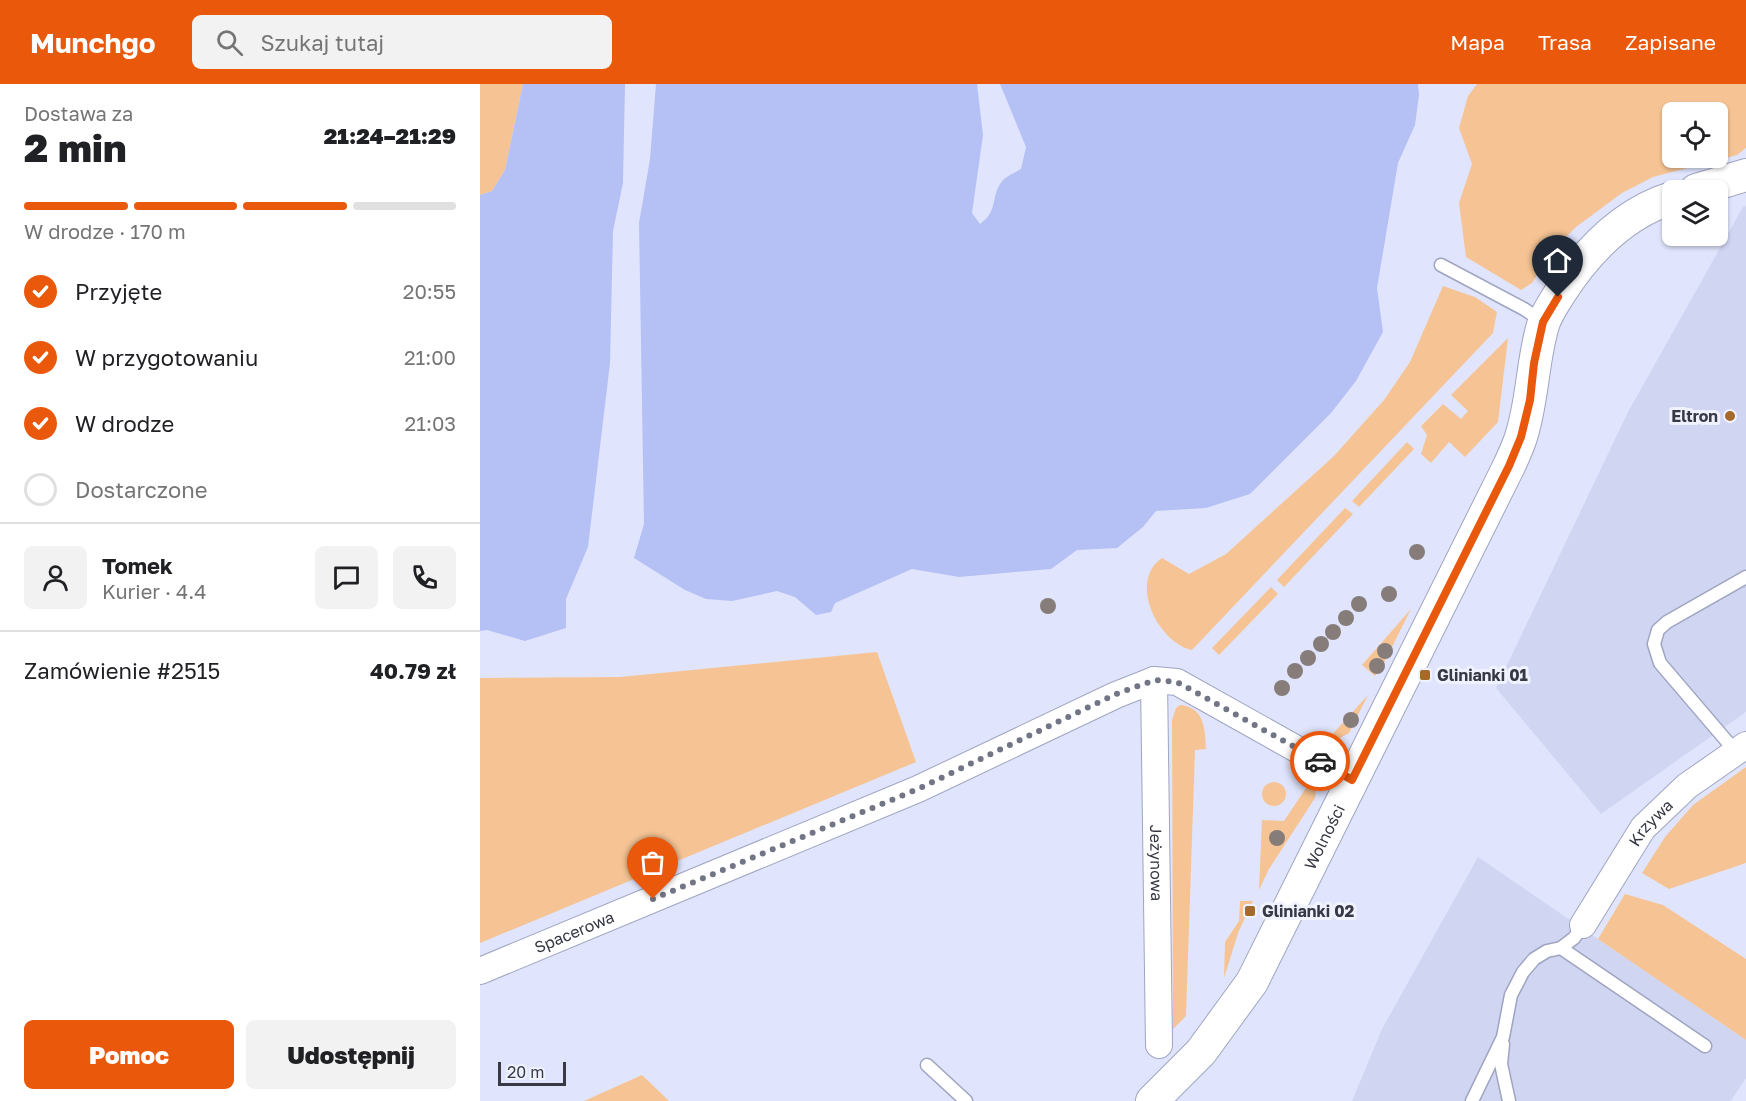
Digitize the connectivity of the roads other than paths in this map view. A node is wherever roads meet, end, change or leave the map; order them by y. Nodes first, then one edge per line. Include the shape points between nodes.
1 (1746, 175) edge
2 (1728, 180) edge
3 (1662, 201) edge
4 (1441, 266) dead end
5 (1543, 322) junction
6 (1746, 577) edge
7 (1155, 680) junction
8 (1741, 748) edge
9 (1352, 780) junction
10 (1583, 925) joint
11 (1561, 948) junction
12 (480, 971) edge
13 (1503, 1037) junction
14 (1159, 1045) dead end
15 (1706, 1046) dead end
16 (927, 1065) dead end
17 (966, 1101) edge
18 (1152, 1101) edge
19 (1472, 1101) edge
20 (1509, 1101) edge

1 - 2 street
3 - 5 street, Wolności via 1623,222 1596,246 1574,272
4 - 5 lane
5 - 9 street, Wolności via 1530,400 1517,447
6 - 8 lane via 1667,622 1658,630 1654,644 1660,663
7 - 9 street via 1177,682
7 - 12 street, Spacerowa via 1116,694 918,789
7 - 14 street, Jeżynowa
8 - 10 street, Krzywa via 1687,786 1643,828
9 - 18 street, Wolności via 1252,982 1201,1052
10 - 11 lane
11 - 13 lane via 1547,951 1522,972 1511,994
11 - 15 lane
13 - 19 lane
13 - 20 lane via 1501,1064
16 - 17 lane

